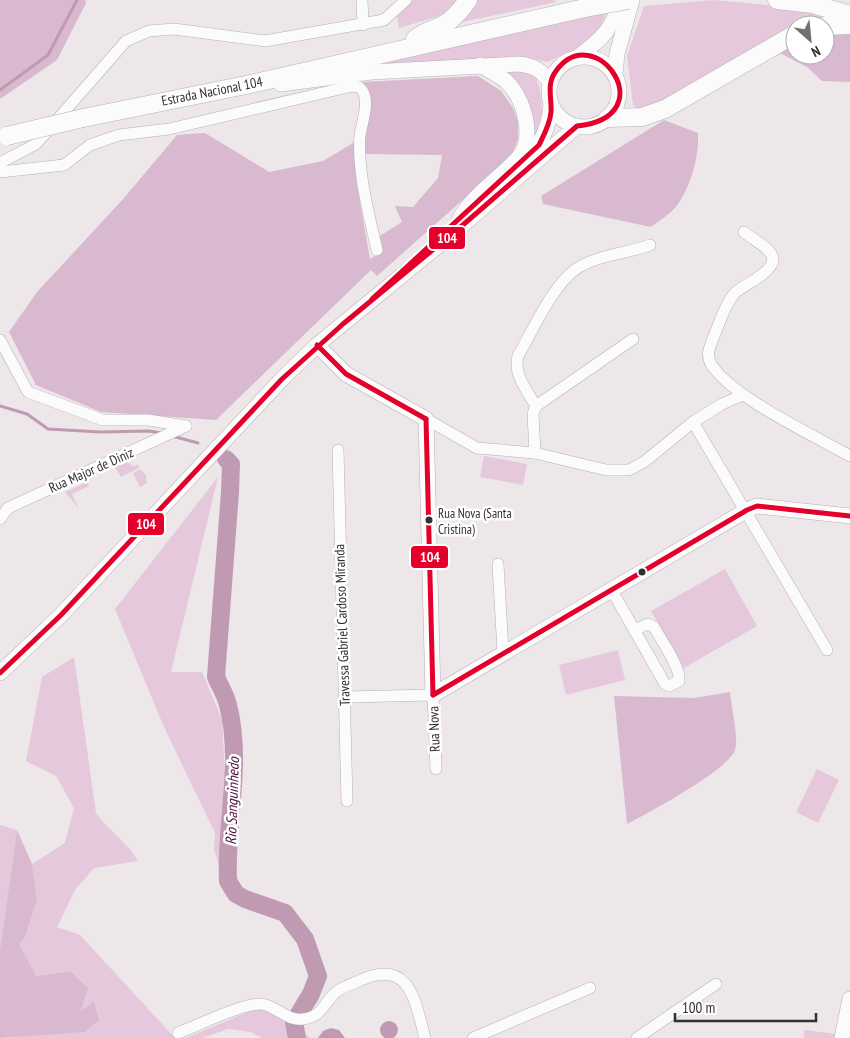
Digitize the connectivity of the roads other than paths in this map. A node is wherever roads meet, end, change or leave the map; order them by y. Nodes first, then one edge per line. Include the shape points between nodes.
1 (362, 0) edge
2 (406, 0) edge
3 (468, 0) edge
4 (620, 0) edge
5 (631, 0) edge
6 (777, 0) edge
7 (822, 0) edge
8 (586, 4) edge
9 (850, 7) edge
10 (850, 15) edge
11 (364, 25) junction
12 (850, 25) edge
13 (835, 26) edge
14 (415, 39) junction
15 (785, 40) edge
16 (579, 56) junction
17 (480, 65) junction
18 (615, 73) junction
19 (550, 83) junction
20 (246, 85) junction
21 (148, 104) junction
22 (551, 105) junction
23 (608, 118) junction
24 (577, 126) junction
25 (4, 137) edge
26 (0, 163) edge
27 (0, 172) edge
28 (460, 218) junction
29 (744, 232) dead end
30 (650, 244) dead end
31 (377, 250) dead end
32 (372, 299) junction
33 (633, 338) dead end
34 (0, 340) edge
35 (317, 345) junction
36 (743, 396) junction
37 (536, 406) junction
38 (426, 419) junction
39 (694, 422) junction
40 (338, 450) dead end
41 (535, 453) junction
42 (850, 456) edge
43 (747, 510) junction
44 (850, 516) edge
45 (0, 519) edge
46 (498, 564) dead end
47 (611, 589) junction
48 (634, 630) junction
49 (827, 650) dead end
50 (503, 652) junction
51 (3, 666) edge
52 (433, 695) junction
53 (345, 697) junction
54 (436, 769) dead end
55 (347, 801) dead end
56 (716, 984) dead end
57 (590, 988) dead end
58 (850, 999) edge
59 (178, 1033) dead end
60 (425, 1038) edge
61 (473, 1038) edge
62 (637, 1038) edge
63 (842, 1038) edge

1 - 11 street
2 - 11 street via 384,20
3 - 14 main road via 454,17
4 - 16 main road via 614,19 601,40
5 - 8 main road, Estrada Nacional 104, bridge
5 - 18 main road
6 - 10 main road via 813,4
7 - 9 main road
8 - 14 main road, Estrada Nacional 104
8 - 20 main road, Estrada Nacional 104
11 - 26 street via 265,41 174,29 149,31 126,41 36,144
12 - 13 main road
14 - 21 main road, Estrada Nacional 104
15 - 23 main road via 654,114
16 - 18 main road via 600,59
16 - 19 main road via 560,65
17 - 19 main road via 533,66
17 - 20 main road via 371,72 251,88
17 - 28 main road via 506,81 522,105 526,139 520,156 468,204
18 - 23 main road via 619,82 619,102
19 - 22 main road
20 - 21 main road, Estrada Nacional 104
21 - 25 main road, bridge
22 - 24 main road via 557,115
22 - 28 main road via 550,119 539,145
23 - 24 main road via 588,127
24 - 32 main road
27 - 31 street via 64,166 90,145 119,135 169,129 359,87 365,100 360,137 365,194
28 - 32 main road
29 - 36 street via 769,250 771,265 766,273 735,292 708,351 710,363
30 - 37 street via 576,270 556,290 515,365
32 - 35 main road
33 - 37 street
34 - 45 street, Rua Major de Diniz via 28,392 103,420 148,420 186,426 8,508
35 - 38 main road via 346,374
35 - 51 main road via 282,378 61,615
36 - 39 street via 722,404
36 - 42 street
37 - 41 street via 532,414
38 - 41 street via 477,448
38 - 52 main road, Rua Nova
39 - 41 street via 629,470 606,470
39 - 43 street
40 - 53 street, Travessa Gabriel Cardoso Miranda
43 - 44 main road via 757,506
43 - 47 main road
43 - 49 street
46 - 50 street
47 - 48 street
47 - 50 main road
48 - 48 street via 665,684 669,686 679,681 680,675 654,627 648,624
50 - 52 main road
52 - 53 street
52 - 54 street, Rua Nova
53 - 55 street, Travessa Gabriel Cardoso Miranda
56 - 62 street
57 - 61 street
58 - 63 main road
59 - 60 street via 245,1006 262,1004 296,1018 317,1016 336,992 375,974 394,974 402,978 410,994

